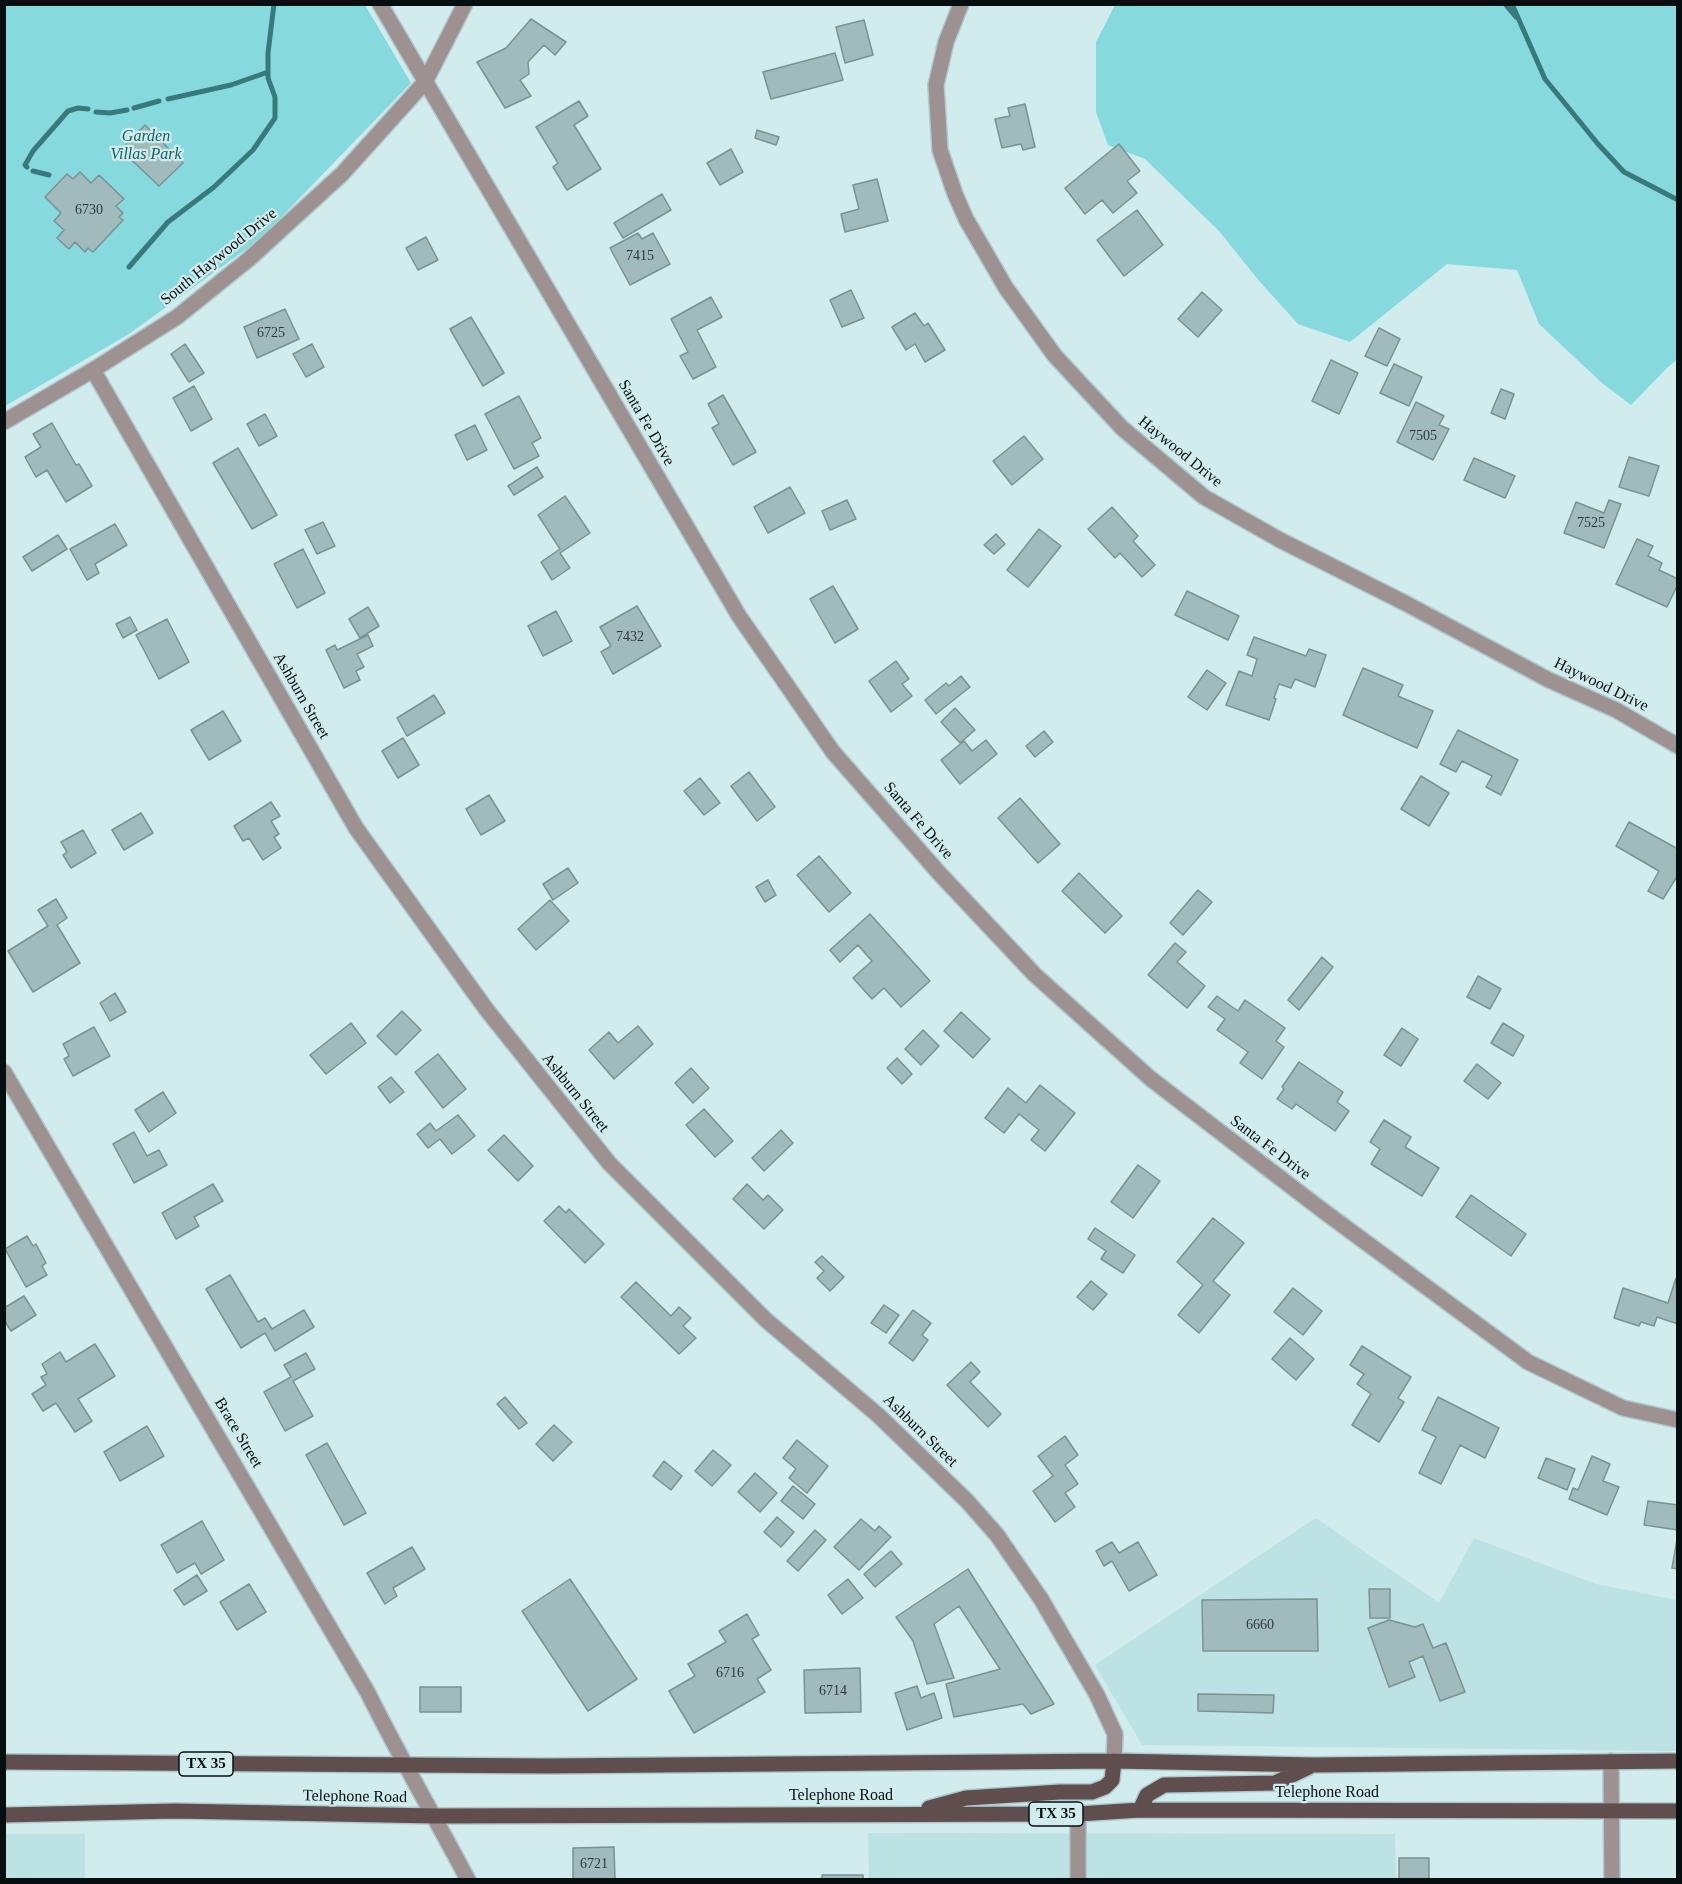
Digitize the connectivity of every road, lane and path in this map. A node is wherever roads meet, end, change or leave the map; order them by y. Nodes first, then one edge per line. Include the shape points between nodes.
1 (380, 4) edge
2 (465, 4) edge
3 (961, 4) edge
4 (425, 82) junction
5 (93, 370) junction
6 (4, 422) edge
7 (1677, 746) edge
8 (4, 1072) edge
9 (1677, 1420) edge
10 (1114, 1761) junction
11 (1611, 1761) junction
12 (1677, 1761) edge
13 (4, 1762) edge
14 (408, 1765) junction
15 (1315, 1765) junction
16 (1140, 1810) junction
17 (1612, 1811) junction
18 (1677, 1811) edge
19 (909, 1814) junction
20 (1078, 1814) junction
21 (4, 1815) edge
22 (435, 1816) junction
23 (468, 1880) edge
24 (1078, 1880) edge
25 (1612, 1880) edge

1 - 4 street, Santa Fe Drive
2 - 4 street
3 - 7 street, Haywood Drive via 946,42 936,85 940,150 955,194 1006,288 1056,356 1122,428 1204,497 1549,680 1616,710
4 - 5 street, South Haywood Drive via 342,174 249,259 177,317
4 - 9 street, Santa Fe Drive via 739,616 833,752 939,873 1035,975 1151,1080 1340,1223 1528,1362 1623,1408
5 - 6 street, South Haywood Drive
5 - 10 street, Ashburn Street via 356,828 486,1009 609,1163 766,1320 894,1430 968,1501 997,1535 1041,1599 1097,1695 1114,1734
8 - 14 street, Brace Street
10 - 14 main road, Telephone Road / TX 35
10 - 15 main road, Telephone Road / TX 35
10 - 19 main road via 1112,1779 1092,1792 966,1798
11 - 12 main road, Telephone Road / TX 35
11 - 15 main road, Telephone Road / TX 35
11 - 17 street
13 - 14 main road, Telephone Road / TX 35
14 - 22 street, Brace Street
15 - 16 main road via 1275,1783 1164,1785 1147,1795
16 - 17 main road, Telephone Road / TX 35
16 - 20 main road, Telephone Road / TX 35
17 - 18 main road, Telephone Road / TX 35
17 - 25 street
19 - 20 main road, Telephone Road / TX 35
19 - 22 main road, Telephone Road / TX 35
20 - 24 street
21 - 22 main road, Telephone Road / TX 35 via 198,1811
22 - 23 street, Brace Street

